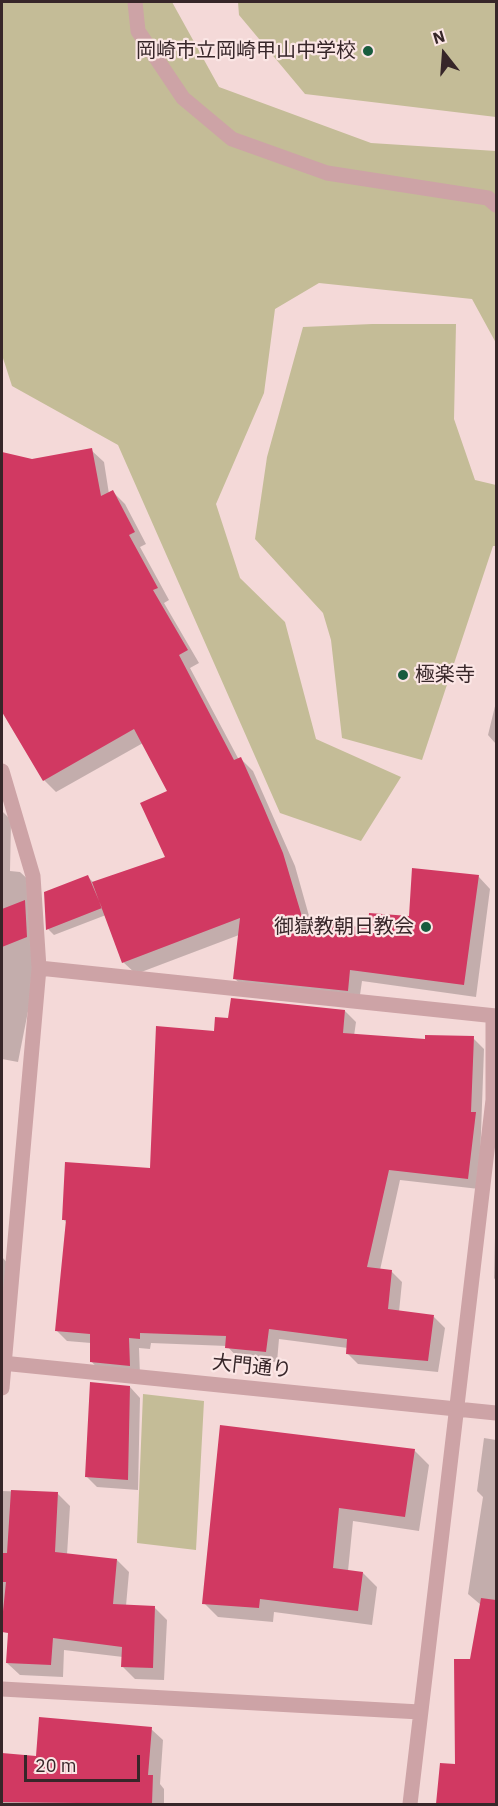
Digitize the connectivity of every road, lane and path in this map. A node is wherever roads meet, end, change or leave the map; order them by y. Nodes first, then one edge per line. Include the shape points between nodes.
1 (135, 2) edge
2 (496, 205) edge
3 (2, 771) edge
4 (39, 968) junction
5 (495, 1016) edge
6 (3, 1363) edge
7 (2, 1388) edge
8 (457, 1409) junction
9 (496, 1413) edge
10 (2, 1689) edge
11 (420, 1712) junction
12 (410, 1804) edge

1 - 2 street via 138,31 183,98 232,139 327,173 488,198
3 - 4 street via 33,876
4 - 5 street
4 - 6 street
5 - 8 street via 494,1100
6 - 7 street
6 - 8 street, 大門通り
8 - 9 street, 大門通り
8 - 11 street
10 - 11 street
11 - 12 street

